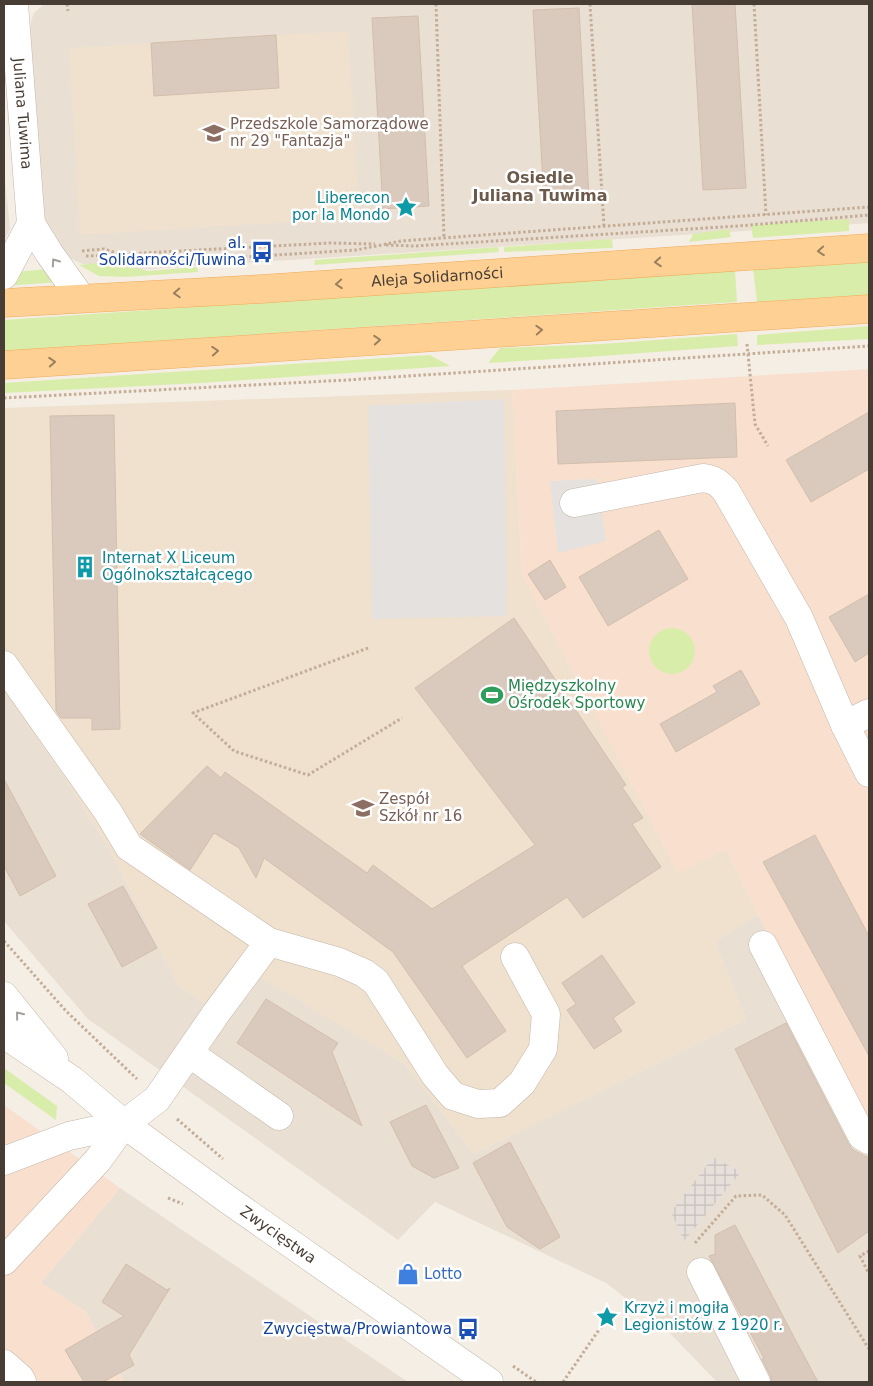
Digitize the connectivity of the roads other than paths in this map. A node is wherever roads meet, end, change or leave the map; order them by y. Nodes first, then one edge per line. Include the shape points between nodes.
1 (14, 4) edge
2 (31, 224) junction
3 (869, 248) edge
4 (4, 275) edge
5 (81, 298) junction
6 (4, 303) edge
7 (869, 310) edge
8 (4, 365) edge
9 (574, 503) dead end
10 (4, 665) edge
11 (869, 713) edge
12 (845, 725) junction
13 (869, 773) edge
14 (269, 942) junction
15 (763, 945) dead end
16 (515, 958) dead end
17 (4, 996) edge
18 (4, 1034) edge
19 (189, 1053) junction
20 (72, 1080) junction
21 (280, 1116) dead end
22 (124, 1124) junction
23 (869, 1140) edge
24 (4, 1161) edge
25 (4, 1261) edge
26 (701, 1272) dead end
27 (4, 1364) edge
28 (22, 1382) edge
29 (489, 1382) edge
30 (756, 1382) edge

1 - 2 street, Juliana Tuwima
2 - 4 street
5 -> 2 street, Juliana Tuwima
3 -> 5 main road, Aleja Solidarności
5 - 6 main road, Aleja Solidarności
8 -> 7 main road
9 - 12 street via 704,478 720,484 800,618
10 - 14 street via 108,812 129,847
11 - 12 street
12 - 13 street
14 - 16 street via 339,962 376,982 447,1089 453,1096 478,1104 500,1103 522,1083 543,1050 546,1014
14 - 19 street
15 - 23 street via 862,1136
20 -> 17 street, Zwycięstwa
18 - 20 street, Zwycięstwa
19 - 21 street
19 - 22 street via 157,1099
20 - 22 street, Zwycięstwa
22 - 24 street via 69,1136
22 - 25 street via 98,1160
22 - 29 street, Zwycięstwa
26 - 30 street
27 - 28 street

